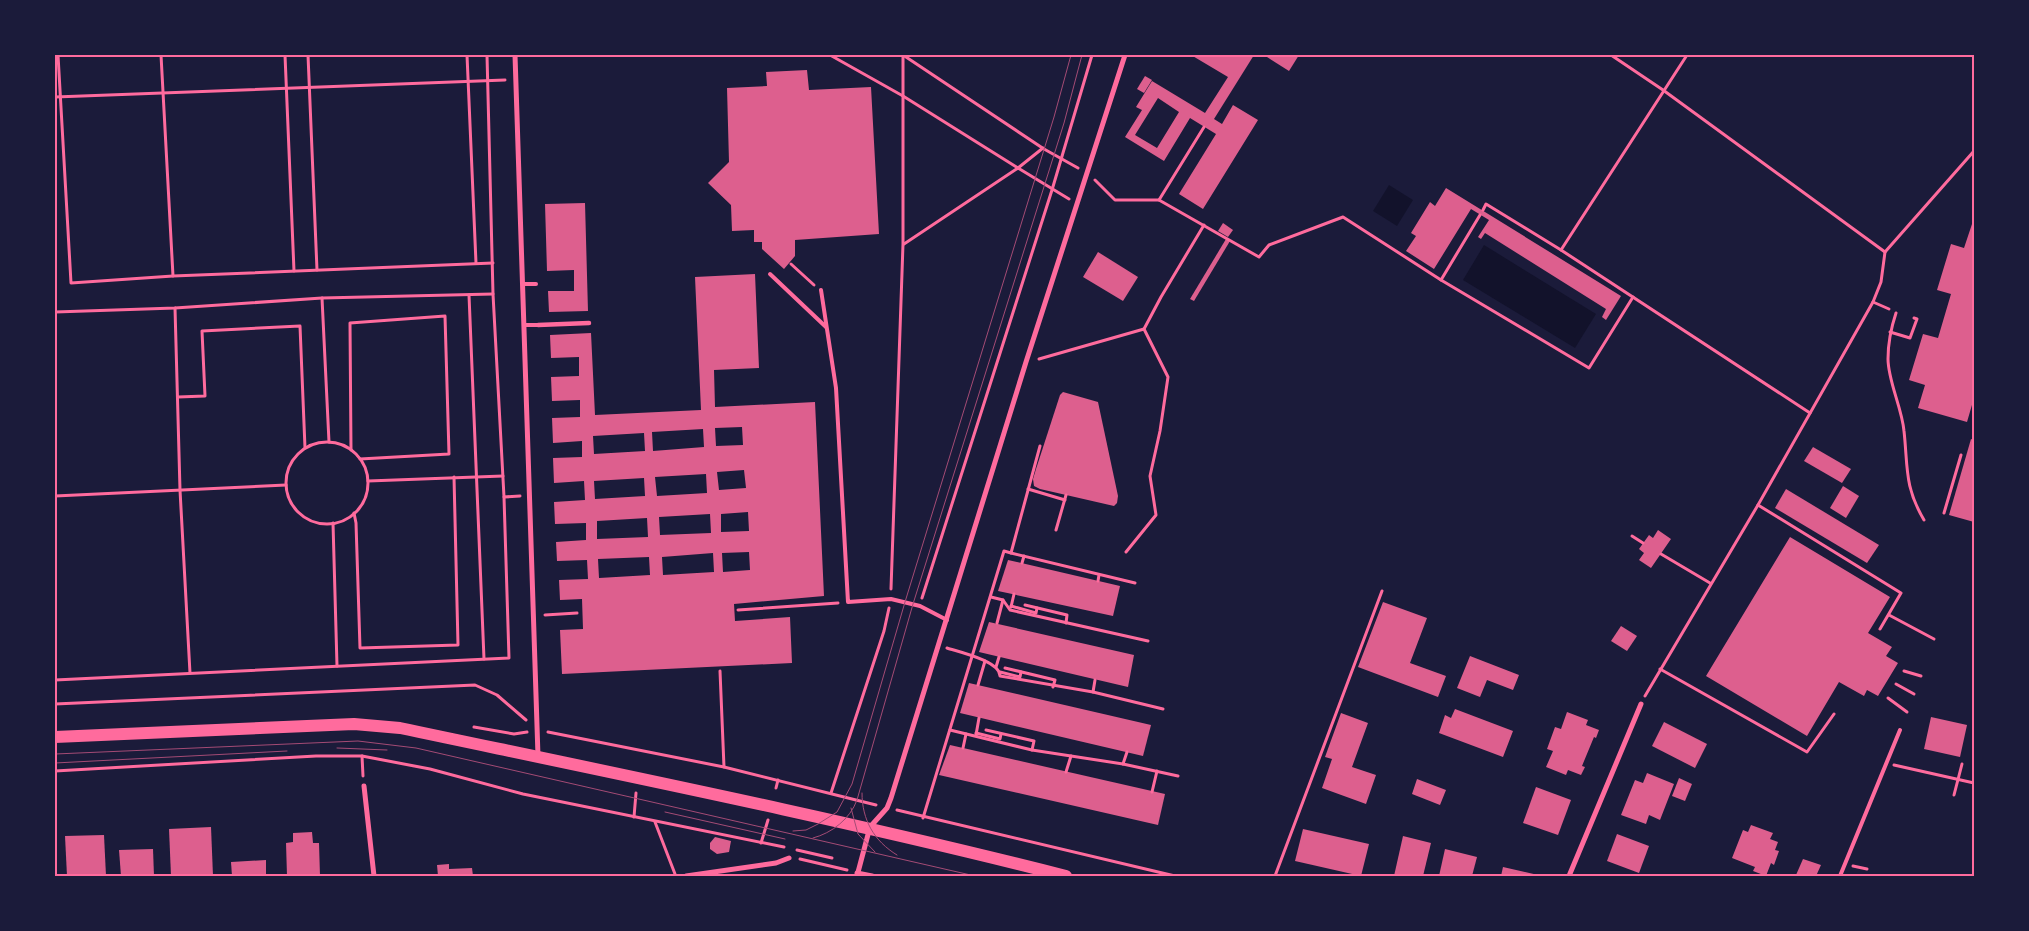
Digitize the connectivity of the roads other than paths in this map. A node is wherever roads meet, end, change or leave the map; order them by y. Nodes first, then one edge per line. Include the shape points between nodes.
1 (514, 55) edge
2 (1125, 55) edge
3 (770, 274) dead end
4 (524, 284) junction
5 (536, 284) dead end
6 (820, 290) dead end
7 (589, 322) dead end
8 (538, 325) joint
9 (525, 326) junction
10 (826, 327) junction
11 (947, 620) junction
12 (1641, 704) road end
13 (1900, 730) dead end
14 (55, 736) edge
15 (538, 757) junction
16 (364, 786) road end
17 (870, 827) junction
18 (789, 858) road end
19 (857, 874) edge
20 (374, 876) edge
21 (686, 876) edge
22 (872, 876) edge
23 (1066, 876) edge
24 (1569, 876) edge
25 (1840, 876) edge

1 - 4 street
2 - 11 street
3 - 10 lane
4 - 5 lane
4 - 9 street
6 - 10 lane
7 - 8 street
8 - 9 lane
9 - 15 street
10 - 11 lane via 836,388 848,602 891,598 920,606
11 - 17 street via 891,798 887,808
12 - 24 street
13 - 25 lane
14 - 15 main road via 354,724 400,728
15 - 17 main road
16 - 20 street
17 - 19 street
17 - 23 main road
18 - 21 street
19 - 22 street

